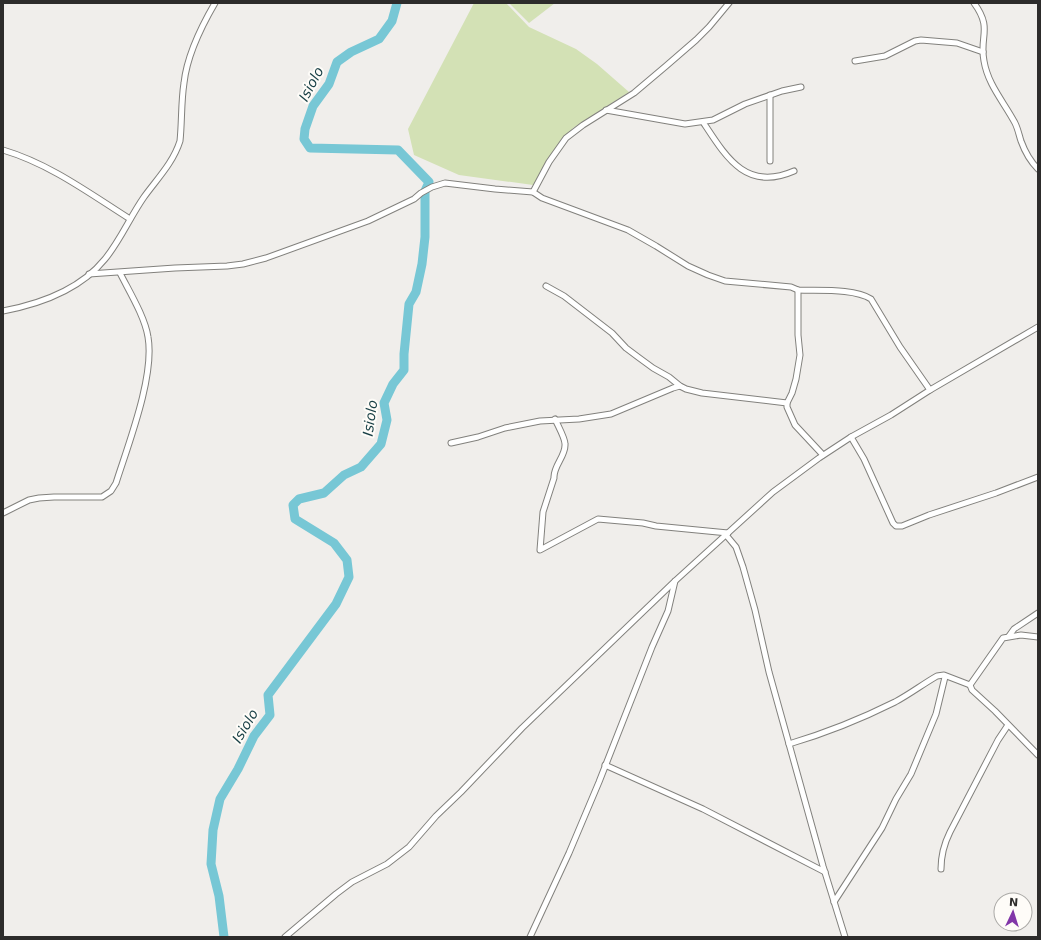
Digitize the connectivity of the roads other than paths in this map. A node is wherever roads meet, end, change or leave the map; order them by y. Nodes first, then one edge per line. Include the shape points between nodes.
1 (215, 3) edge
2 (729, 3) edge
3 (974, 3) edge
4 (983, 52) junction
5 (855, 61) dead end
6 (801, 87) dead end
7 (770, 95) junction
8 (606, 110) junction
9 (703, 122) junction
10 (3, 150) edge
11 (770, 161) dead end
12 (1038, 169) edge
13 (794, 171) dead end
14 (533, 192) junction
15 (130, 219) junction
16 (120, 272) junction
17 (89, 274) junction
18 (546, 286) dead end
19 (798, 290) junction
20 (3, 311) edge
21 (1038, 327) edge
22 (680, 386) junction
23 (930, 390) junction
24 (787, 402) junction
25 (555, 420) junction
26 (851, 437) junction
27 (451, 443) dead end
28 (823, 455) junction
29 (1038, 477) edge
30 (3, 513) edge
31 (727, 534) junction
32 (675, 581) junction
33 (1038, 613) edge
34 (1009, 636) junction
35 (1038, 637) edge
36 (945, 677) junction
37 (970, 685) junction
38 (1008, 725) junction
39 (789, 744) junction
40 (1038, 755) edge
41 (606, 765) junction
42 (941, 869) dead end
43 (825, 872) junction
44 (834, 902) junction
45 (284, 937) edge
46 (530, 937) edge
47 (845, 937) edge

1 - 15 street via 204,22 185,74 178,148
2 - 8 street via 710,27 685,50 634,93
3 - 4 street via 984,20
4 - 5 street via 957,43 921,40 885,56
4 - 12 street via 990,82 1016,126 1026,153
6 - 7 street
7 - 9 street
7 - 11 street
8 - 9 street via 685,124
8 - 14 street via 566,138 548,162
9 - 13 street via 725,154 741,170 760,177 782,177
10 - 15 street via 42,165
14 - 16 street via 445,183 432,187 414,199 368,221 266,258 227,266
14 - 19 street via 542,198 628,230 708,275 725,281 791,287
15 - 17 street via 104,260
16 - 17 street
16 - 30 street via 144,324 149,347 145,385 138,414 116,483 111,491 102,497 39,498
17 - 20 street via 75,286 60,293
18 - 22 street via 564,296 612,333 632,353 670,376
19 - 23 street via 859,293 871,299
19 - 24 street via 800,355 792,394
21 - 23 street
22 - 24 street via 702,393
22 - 25 street via 611,414
23 - 26 street
24 - 28 street via 788,412 796,425
25 - 27 street via 504,428
25 - 31 street via 565,444 553,472 554,478 543,512 540,550 598,519
26 - 28 street
26 - 29 street via 896,526
28 - 31 street via 773,492
31 - 32 street
31 - 39 street via 736,547 743,568 768,672
32 - 41 street via 668,611
32 - 45 street via 522,728 401,855 352,882
33 - 34 street via 1014,629
34 - 35 street
34 - 37 street via 1003,638
36 - 37 street
36 - 39 street via 937,676 896,702 854,721
36 - 44 street via 936,714 911,774 882,828
37 - 38 street
38 - 40 street
38 - 42 street via 944,844
39 - 43 street
41 - 43 street via 703,809
41 - 46 street
43 - 44 street
44 - 47 street

